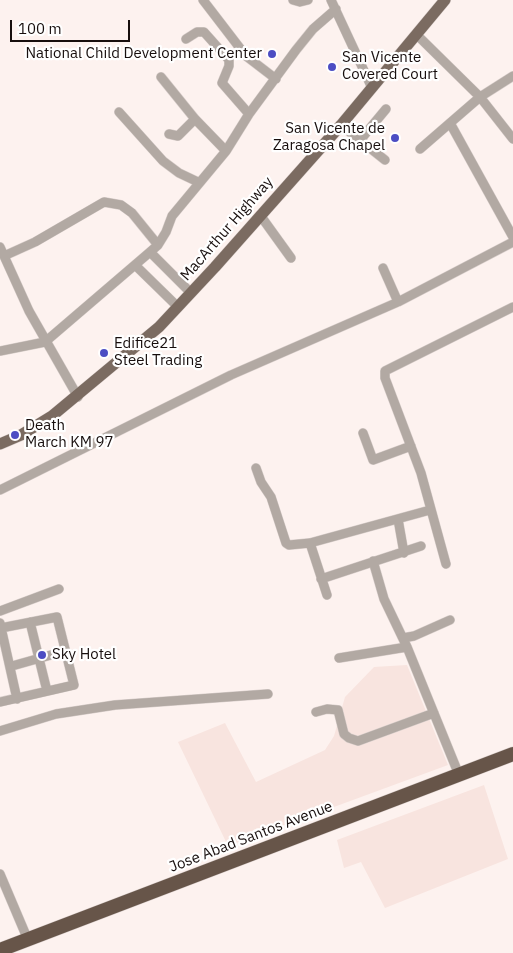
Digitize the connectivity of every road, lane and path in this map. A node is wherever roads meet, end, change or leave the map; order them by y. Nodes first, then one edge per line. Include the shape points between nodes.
1 (203, 0) edge
2 (293, 0) edge
3 (308, 0) edge
4 (445, 0) edge
5 (334, 3) edge
6 (418, 36) junction
7 (186, 39) dead end
8 (513, 76) edge
9 (161, 77) dead end
10 (276, 79) junction
11 (372, 88) junction
12 (480, 98) junction
13 (386, 109) dead end
14 (119, 112) dead end
15 (249, 114) junction
16 (194, 119) junction
17 (450, 123) junction
18 (341, 124) junction
19 (169, 134) dead end
20 (361, 139) junction
21 (513, 139) edge
22 (420, 149) dead end
23 (226, 151) junction
24 (385, 160) dead end
25 (198, 182) junction
26 (260, 215) junction
27 (513, 237) edge
28 (513, 242) edge
29 (158, 245) junction
30 (0, 247) edge
31 (150, 252) junction
32 (4, 256) junction
33 (291, 258) dead end
34 (135, 266) junction
35 (383, 268) dead end
36 (191, 293) junction
37 (398, 302) junction
38 (178, 307) junction
39 (513, 307) edge
40 (45, 342) junction
41 (0, 351) edge
42 (78, 397) junction
43 (363, 432) dead end
44 (0, 444) edge
45 (410, 446) junction
46 (256, 468) dead end
47 (0, 490) edge
48 (430, 510) junction
49 (398, 519) junction
50 (310, 543) junction
51 (421, 546) dead end
52 (404, 553) junction
53 (373, 561) junction
54 (446, 564) dead end
55 (321, 579) junction
56 (59, 590) dead end
57 (327, 595) dead end
58 (0, 611) edge
59 (450, 620) dead end
60 (30, 622) junction
61 (1, 626) edge
62 (403, 638) junction
63 (407, 648) junction
64 (65, 651) junction
65 (39, 658) junction
66 (339, 658) dead end
67 (12, 666) junction
68 (47, 691) junction
69 (268, 694) dead end
70 (17, 698) junction
71 (0, 702) edge
72 (316, 712) dead end
73 (434, 713) junction
74 (0, 731) edge
75 (513, 754) edge
76 (459, 775) junction
77 (1, 878) edge
78 (28, 940) junction
79 (0, 950) edge

1 - 10 street via 246,56
2 - 3 street
4 - 6 main road, MacArthur Highway
5 - 10 street
5 - 11 street
6 - 11 main road, MacArthur Highway
6 - 12 street
7 - 15 street via 197,32 204,32 229,60 222,83
8 - 12 street
9 - 16 street
10 - 15 street
11 - 18 main road, MacArthur Highway
12 - 17 street
12 - 21 street
13 - 20 street
14 - 25 street via 163,161
15 - 23 street
16 - 19 street via 178,136
16 - 23 street
17 - 22 street
17 - 27 street
18 - 20 street
18 - 26 main road, MacArthur Highway
20 - 24 street
23 - 25 street
25 - 29 street via 172,216
26 - 33 street
26 - 36 main road, MacArthur Highway
28 - 37 street
29 - 31 street
29 - 32 street via 132,213 121,205 104,202
30 - 32 street
31 - 34 street
31 - 36 street
32 - 40 street
34 - 38 street
34 - 40 street
35 - 37 street
36 - 38 main road, MacArthur Highway
37 - 47 street via 231,375
38 - 42 main road, MacArthur Highway
39 - 45 street via 385,371
40 - 41 street
40 - 42 street
42 - 44 main road, MacArthur Highway via 31,430
43 - 45 street via 373,460
45 - 48 street via 421,472
46 - 50 street via 271,497 286,543
48 - 49 street
48 - 54 street
49 - 50 street
49 - 52 street
50 - 55 street
51 - 52 street
52 - 53 street
53 - 55 street
53 - 62 street via 384,599
55 - 57 street
56 - 58 street
59 - 62 street
60 - 61 street
60 - 64 street via 57,617
60 - 65 street
61 - 67 street
62 - 63 street
63 - 66 street
63 - 73 street
64 - 65 street
64 - 68 street via 74,685
65 - 67 street
65 - 68 street
67 - 70 street
68 - 70 street
69 - 74 street via 115,705 56,714
70 - 71 street
72 - 73 street via 338,710 344,734 358,741
73 - 76 street
75 - 76 highway, Jose Abad Santos Avenue
76 - 78 highway, Jose Abad Santos Avenue
77 - 78 street
78 - 79 highway, Jose Abad Santos Avenue

